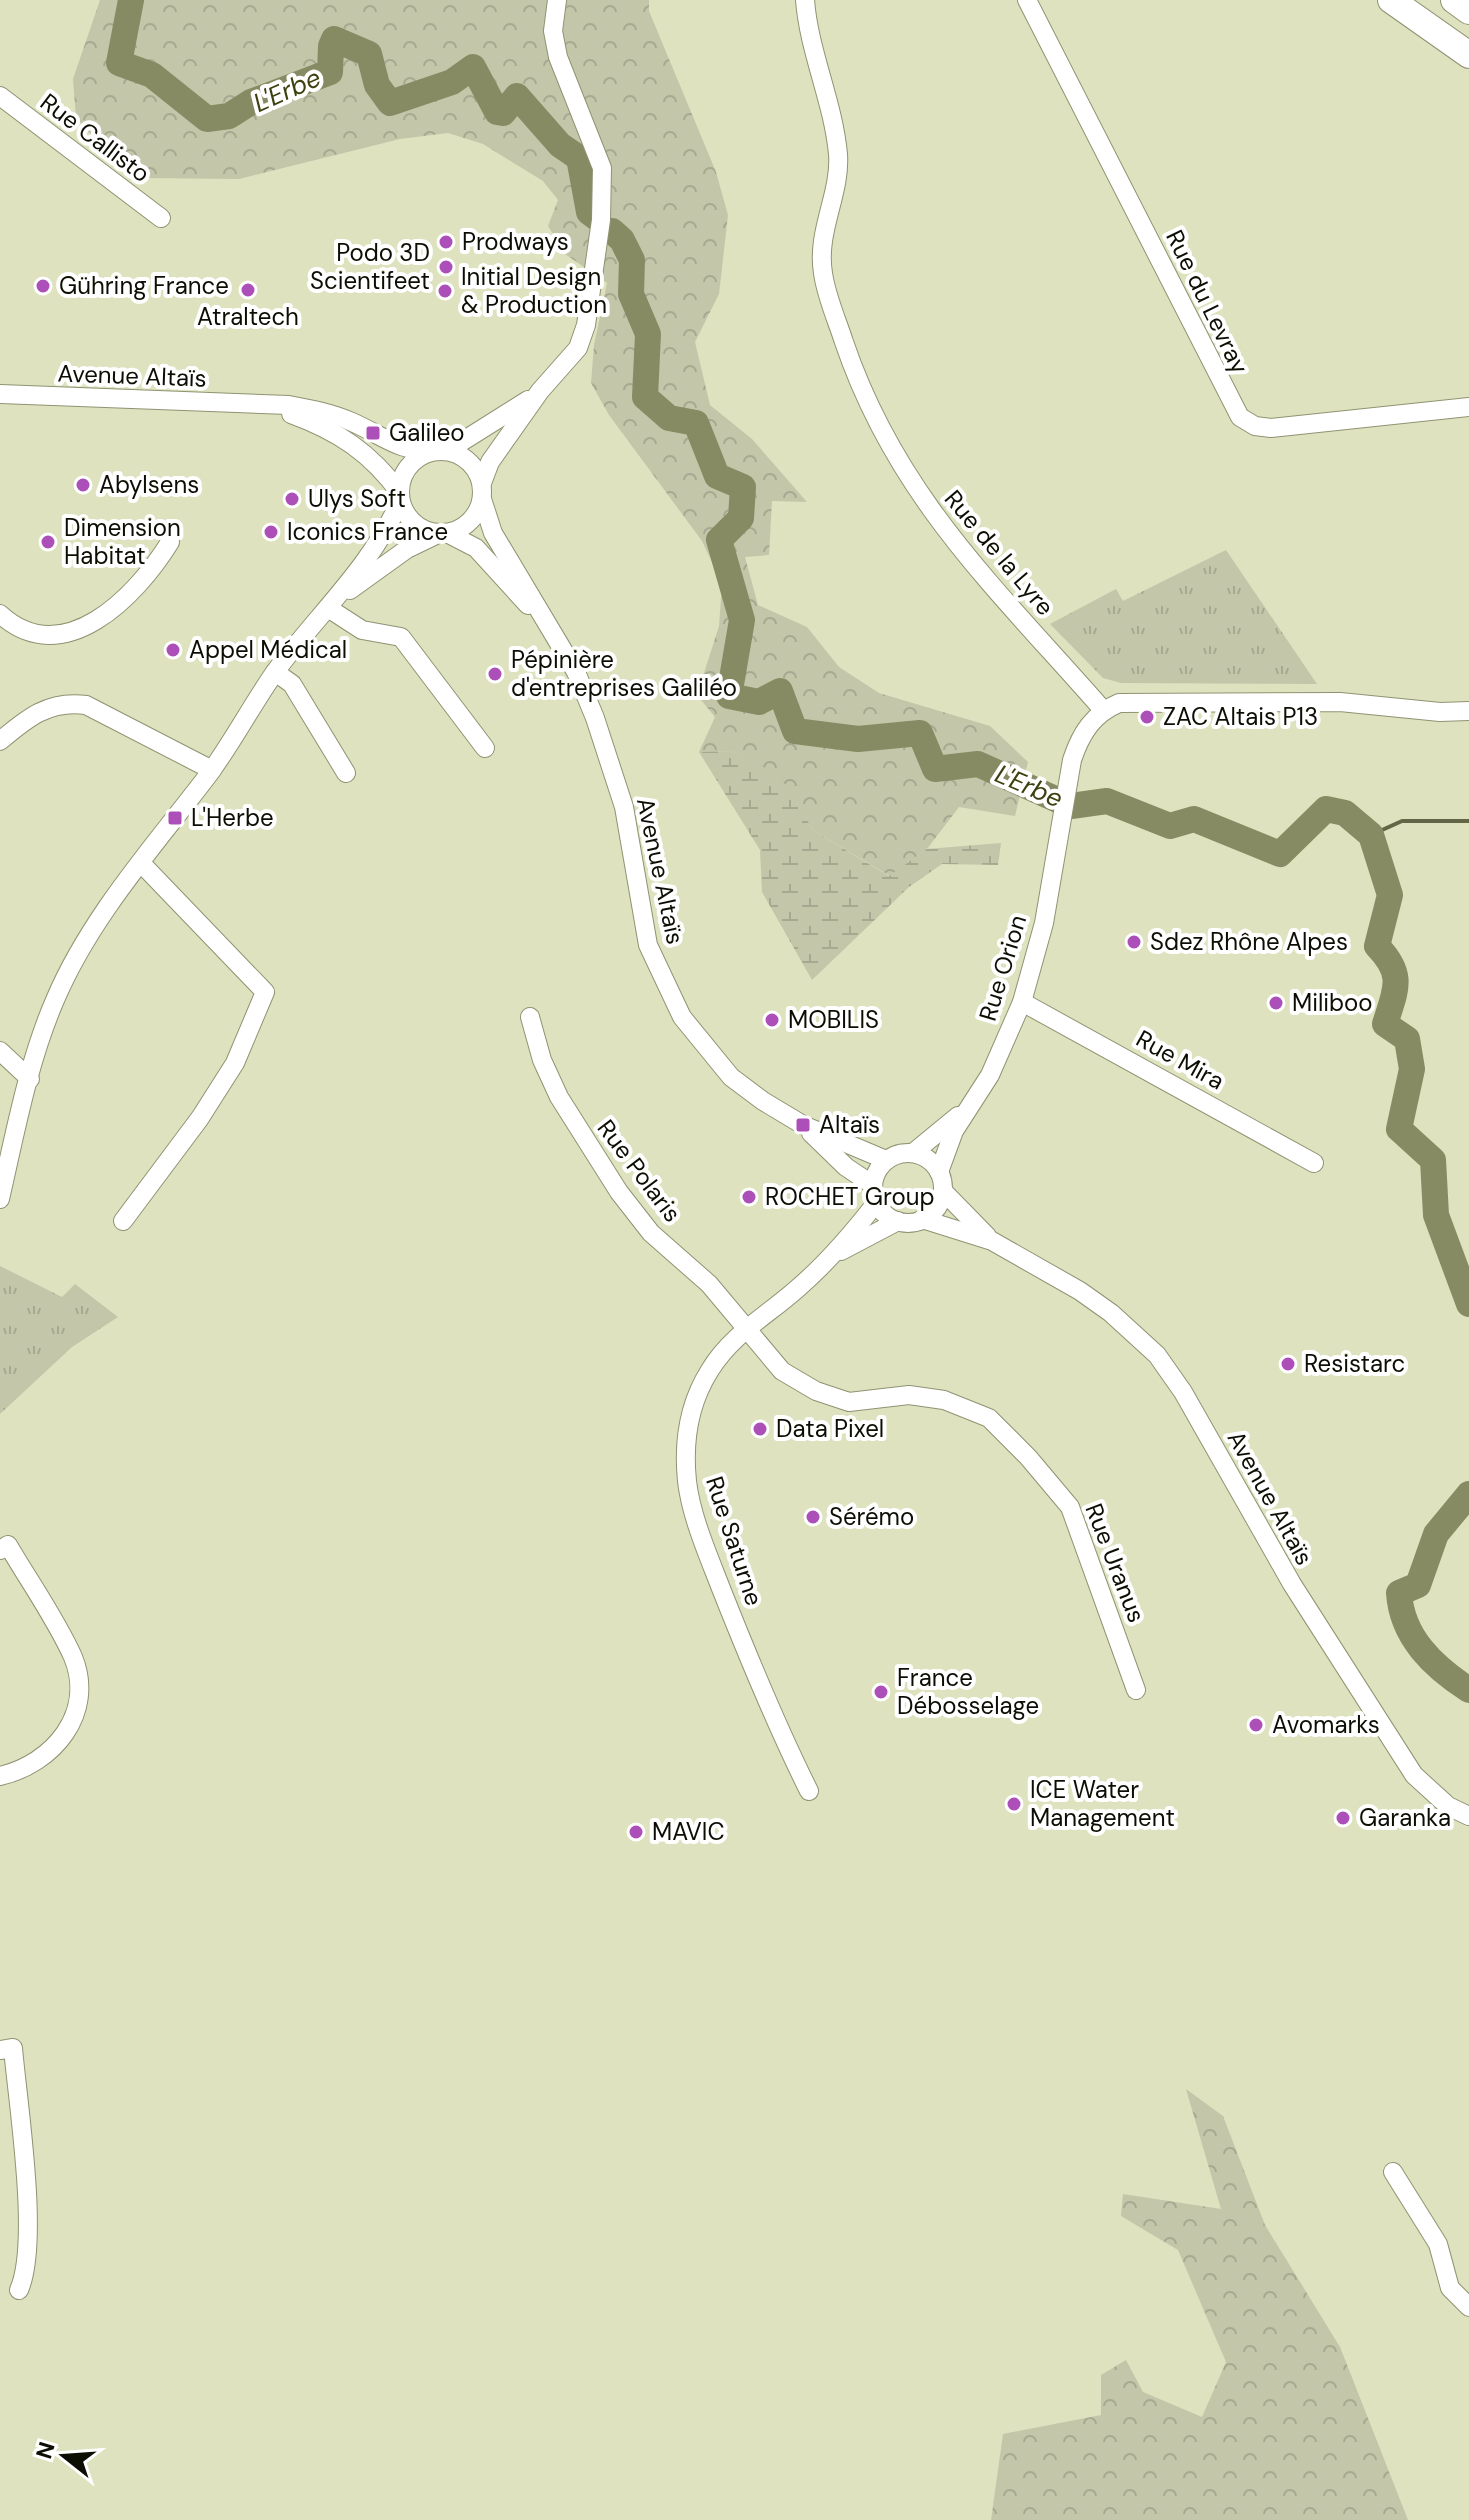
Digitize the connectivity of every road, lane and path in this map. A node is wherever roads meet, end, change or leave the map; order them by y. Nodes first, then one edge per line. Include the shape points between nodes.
1 (557, 0) edge
2 (805, 0) edge
3 (1027, 0) edge
4 (1391, 0) edge
5 (1454, 0) edge
6 (1469, 11) edge
7 (1469, 55) edge
8 (0, 96) edge
9 (161, 218) dead end
10 (540, 391) junction
11 (0, 394) edge
12 (261, 406) junction
13 (1469, 407) edge
14 (441, 451) junction
15 (482, 491) junction
16 (400, 497) junction
17 (442, 533) junction
18 (170, 542) dead end
19 (333, 604) junction
20 (0, 614) edge
21 (550, 627) junction
22 (275, 672) junction
23 (1103, 710) junction
24 (1469, 711) edge
25 (0, 741) edge
26 (485, 748) dead end
27 (212, 770) junction
28 (346, 773) dead end
29 (141, 863) junction
30 (1022, 1002) junction
31 (530, 1017) dead end
32 (0, 1051) edge
33 (30, 1079) junction
34 (970, 1106) junction
35 (803, 1125) junction
36 (913, 1153) junction
37 (886, 1160) junction
38 (1314, 1163) dead end
39 (939, 1172) junction
40 (943, 1191) junction
41 (874, 1194) junction
42 (0, 1199) edge
43 (922, 1219) junction
44 (123, 1221) dead end
45 (898, 1221) junction
46 (992, 1241) junction
47 (835, 1254) junction
48 (746, 1329) junction
49 (0, 1550) edge
50 (1136, 1690) dead end
51 (0, 1776) edge
52 (809, 1791) dead end
53 (1469, 1816) edge
54 (0, 2050) edge
55 (1393, 2172) dead end
56 (19, 2290) dead end
57 (1469, 2307) edge

1 - 10 street via 554,39 602,168 603,191 586,325 578,348
2 - 23 street, Rue de la Lyre via 838,159 820,251 823,276 859,388 890,450 964,557
3 - 13 street, Rue du Levray via 1240,417 1271,428
4 - 7 highway
5 - 6 highway
8 - 9 street, Rue Callisto
10 - 14 street
10 - 15 street via 490,462
11 - 12 street, Avenue Altaïs
12 - 14 street, Avenue Altaïs via 326,412 393,446
12 - 16 street, Avenue Altaïs via 313,422 365,453 379,464
14 - 15 street via 469,461
14 - 16 street via 409,465
15 - 17 street via 470,522
15 - 21 street, Avenue Altaïs via 493,533
16 - 17 street via 414,524
16 - 19 street via 381,543
17 - 19 street via 407,549
17 - 21 street, Avenue Altaïs via 476,548
18 - 20 street via 154,568 102,616 81,628 43,637 14,627
19 - 22 street
19 - 26 street via 362,630 401,637
21 - 35 street, Avenue Altaïs via 576,672 611,764 648,945 665,987 731,1077
22 - 27 street
22 - 28 street via 292,684
23 - 24 street via 1119,703 1340,702
23 - 30 street, Rue Orion via 1079,740 1044,923
25 - 27 street via 45,708 86,705
27 - 29 street
29 - 33 street via 71,966
29 - 44 street via 265,992 235,1063
30 - 34 street, Rue Orion via 990,1075
30 - 38 street, Rue Mira
31 - 48 street, Rue Polaris via 542,1060 594,1157 651,1233 709,1284
32 - 33 street
33 - 42 street
34 - 36 street, Rue Orion
34 - 39 street, Rue Orion
35 - 37 street, Avenue Altaïs
35 - 41 street, Avenue Altaïs
36 - 37 street
36 - 39 street
37 - 41 street via 875,1173
39 - 40 street
40 - 43 street
40 - 46 street, Avenue Altaïs
41 - 45 street via 887,1216
41 - 47 street, Rue Saturne
43 - 45 street
43 - 46 street, Avenue Altaïs
45 - 47 street, Rue Saturne
46 - 53 street, Avenue Altaïs via 1090,1298 1157,1355 1292,1584 1414,1775 1448,1806
47 - 48 street, Rue Saturne
48 - 50 street, Rue Uranus via 782,1371 816,1391 849,1402 909,1395 944,1400 989,1418 1070,1507
48 - 52 street, Rue Saturne via 711,1368 695,1398 686,1437 687,1483 768,1711
49 - 51 street via 8,1545 73,1658 78,1699 70,1726 51,1752
54 - 56 street via 13,2048 27,2218 27,2266
55 - 57 street via 1438,2244 1450,2288

